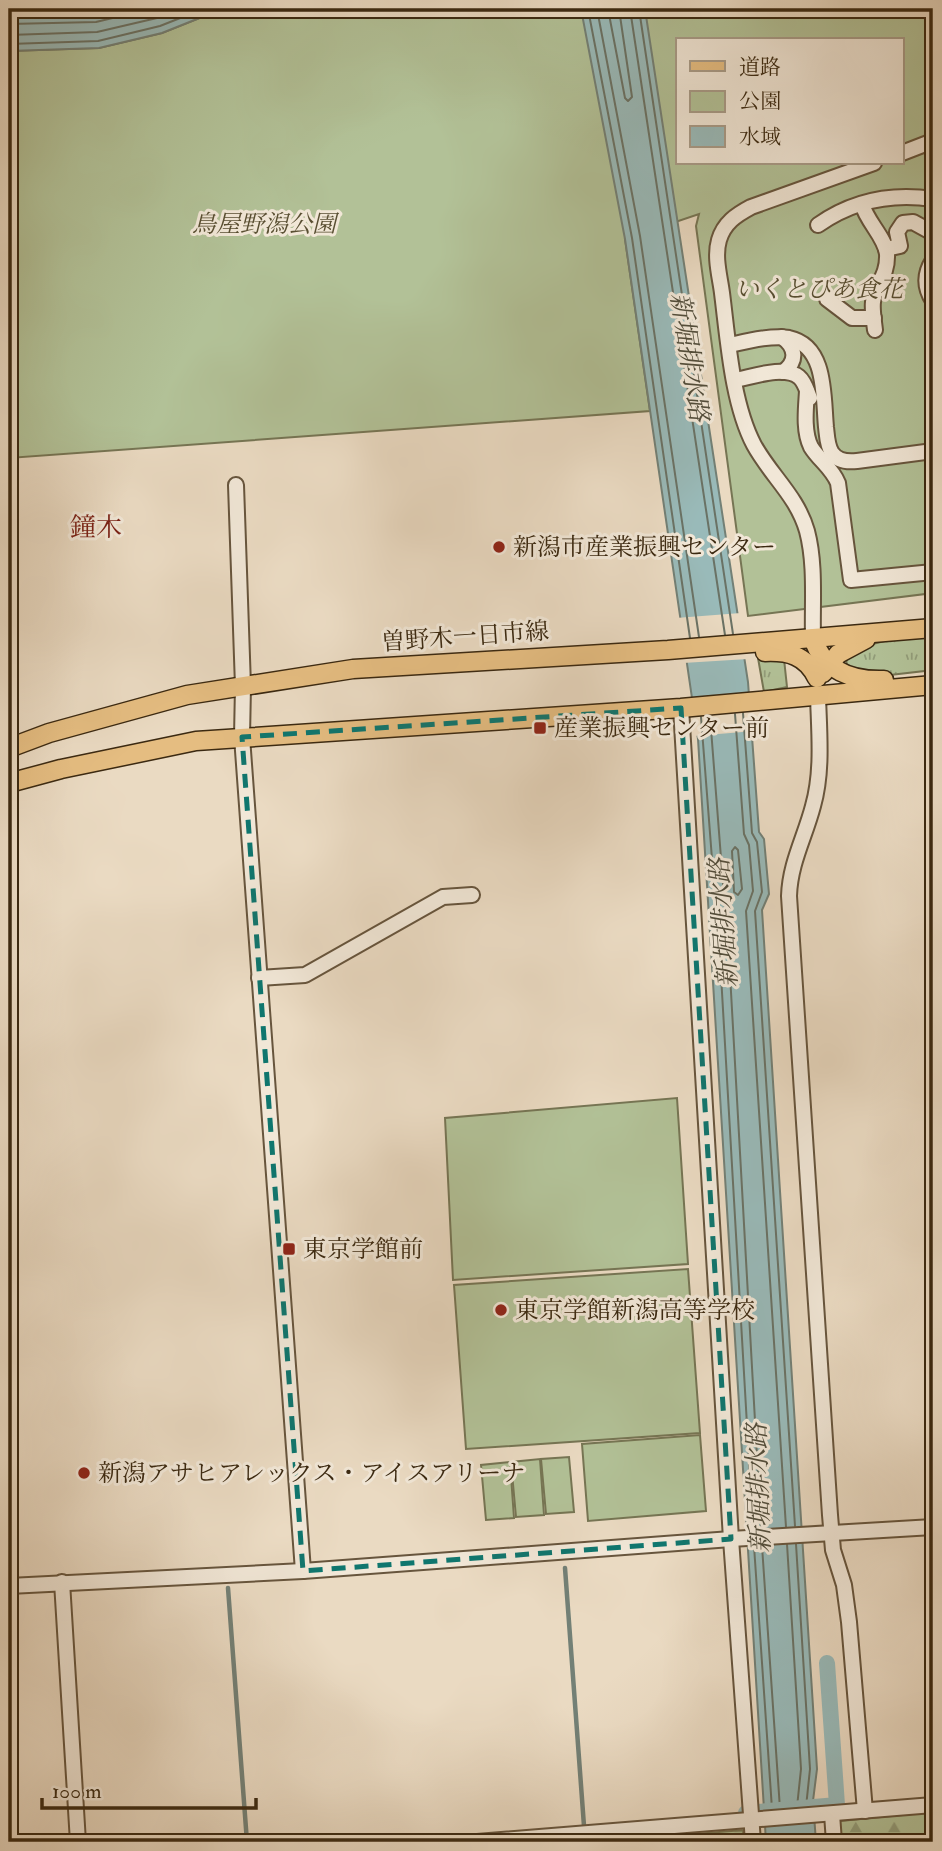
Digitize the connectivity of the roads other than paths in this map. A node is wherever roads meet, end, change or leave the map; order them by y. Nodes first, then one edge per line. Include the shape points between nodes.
1 (933, 141) edge
2 (904, 152) edge
3 (871, 164) edge
4 (933, 199) edge
5 (862, 204) junction
6 (818, 225) dead end
7 (933, 233) edge
8 (886, 249) junction
9 (933, 260) edge
10 (827, 299) dead end
11 (933, 301) edge
12 (782, 337) junction
13 (730, 345) junction
14 (783, 373) junction
15 (735, 380) junction
16 (933, 451) edge
17 (236, 485) dead end
18 (933, 572) edge
19 (933, 628) edge
20 (881, 633) junction
21 (749, 649) junction
22 (817, 669) junction
23 (933, 682) edge
24 (243, 686) junction
25 (779, 700) junction
26 (683, 708) junction
27 (242, 737) junction
28 (9, 748) edge
29 (9, 783) edge
30 (472, 895) dead end
31 (259, 978) junction
32 (933, 1527) edge
33 (832, 1534) junction
34 (737, 1539) junction
35 (303, 1571) junction
36 (62, 1583) junction
37 (9, 1586) edge
38 (933, 1805) edge
39 (864, 1811) junction
40 (829, 1814) junction
41 (757, 1821) junction
42 (78, 1842) edge
43 (477, 1842) edge
44 (753, 1842) edge
45 (834, 1842) edge

1 - 2 street
3 - 13 street via 751,207 724,228 717,251
4 - 5 street via 913,196
5 - 6 street via 844,208
5 - 8 street
7 - 8 street via 913,222 903,223 897,232 900,246
8 - 10 street via 886,271 873,299 875,324 852,318
9 - 11 street via 925,283
12 - 13 street
12 - 14 street via 794,353 792,364
12 - 16 street via 804,345 817,360 828,438 837,458 846,462
13 - 15 street
14 - 15 street
14 - 18 street via 798,376 807,391 808,439 838,483 850,580
15 - 22 street via 755,447 796,503 807,532
17 - 24 street
19 - 20 main road, 曽野木一日市線
20 - 22 main road, 曽野木一日市線
20 - 22 main road via 851,645
21 - 22 main road, 曽野木一日市線
21 - 22 main road via 794,654
21 - 24 main road, 曽野木一日市線 via 354,669
22 - 23 main road, 曽野木一日市線
22 - 23 main road via 870,681 922,678
22 - 25 main road, 曽野木一日市線
22 - 25 main road
22 - 33 street via 820,751 816,793 789,881
24 - 27 street
24 - 28 main road, 曽野木一日市線 via 187,695
25 - 26 main road, 曽野木一日市線
26 - 27 main road, 曽野木一日市線
26 - 34 street
27 - 29 main road, 曽野木一日市線 via 196,741
27 - 31 street
30 - 31 street via 443,897 305,975
31 - 35 street
32 - 33 street
33 - 34 street
33 - 39 street via 849,1622
34 - 35 street
34 - 41 street
35 - 36 street
36 - 37 street
36 - 42 street
38 - 39 street
39 - 40 street
40 - 41 street
40 - 45 street
41 - 43 street
41 - 44 street

